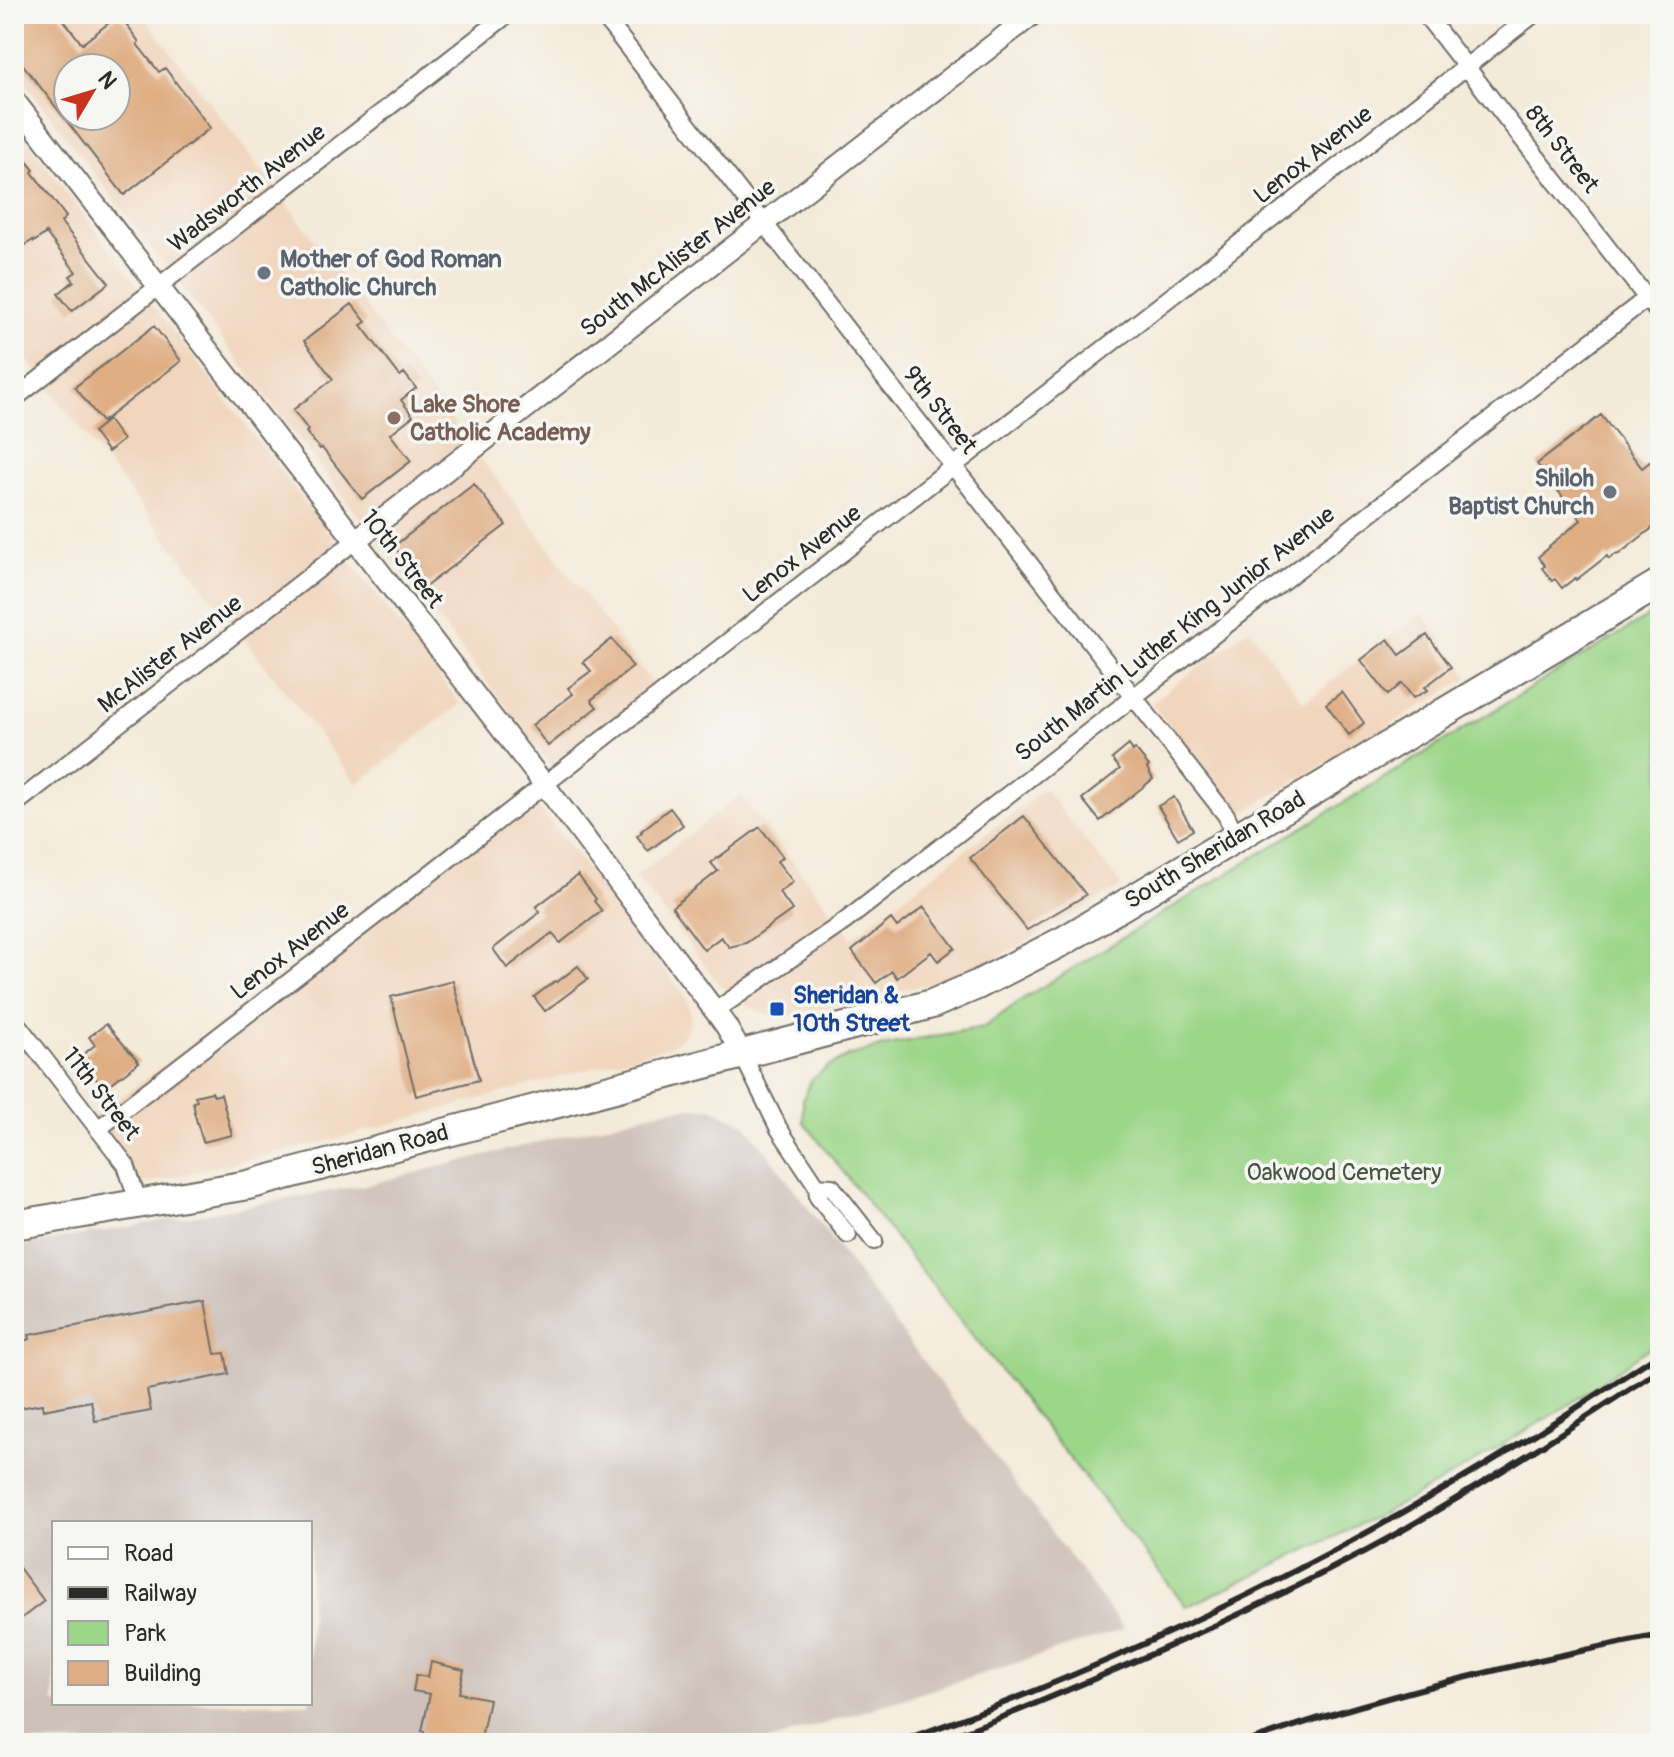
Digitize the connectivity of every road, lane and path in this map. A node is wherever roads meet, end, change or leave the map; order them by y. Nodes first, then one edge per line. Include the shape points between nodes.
1 (508, 14) edge
2 (602, 14) edge
3 (1033, 14) edge
4 (1425, 14) edge
5 (1534, 14) edge
6 (1466, 66) junction
7 (14, 100) edge
8 (765, 223) junction
9 (159, 287) junction
10 (1654, 293) edge
11 (1660, 315) edge
12 (14, 399) edge
13 (954, 466) junction
14 (355, 541) junction
15 (1660, 583) edge
16 (1133, 697) junction
17 (544, 784) junction
18 (14, 805) edge
19 (1237, 838) junction
20 (715, 1011) junction
21 (14, 1020) edge
22 (743, 1056) junction
23 (98, 1129) junction
24 (817, 1186) junction
25 (139, 1204) junction
26 (14, 1225) edge
27 (848, 1235) dead end
28 (874, 1241) dead end

1 - 9 street, Wadsworth Avenue
2 - 8 street, 9th Street
3 - 8 street, South McAlister Avenue
4 - 6 street, 8th Street
5 - 6 street, Lenox Avenue
6 - 10 street, 8th Street
6 - 13 street, Lenox Avenue
7 - 9 street, 10th Street
8 - 13 street, 9th Street
8 - 14 street, South McAlister Avenue
9 - 12 street, Wadsworth Avenue
9 - 14 street, 10th Street
10 - 11 street, 8th Street
10 - 16 street, South Martin Luther King Junior Avenue
13 - 16 street, 9th Street
13 - 17 street, Lenox Avenue
14 - 17 street, 10th Street
14 - 18 street, McAlister Avenue
15 - 19 highway, South Sheridan Road
16 - 19 street, 9th Street via 1226,815
16 - 20 street, South Martin Luther King Junior Avenue via 844,922
17 - 20 street, 10th Street
17 - 23 street, Lenox Avenue
19 - 22 highway, South Sheridan Road via 1065,940 943,999
20 - 22 street, 10th Street
21 - 23 street, 11th Street
22 - 24 street via 779,1129
22 - 25 highway, Sheridan Road via 248,1185
23 - 25 street, 11th Street via 126,1165
24 - 27 street via 818,1197
24 - 28 street via 832,1187
25 - 26 highway, Sheridan Road

